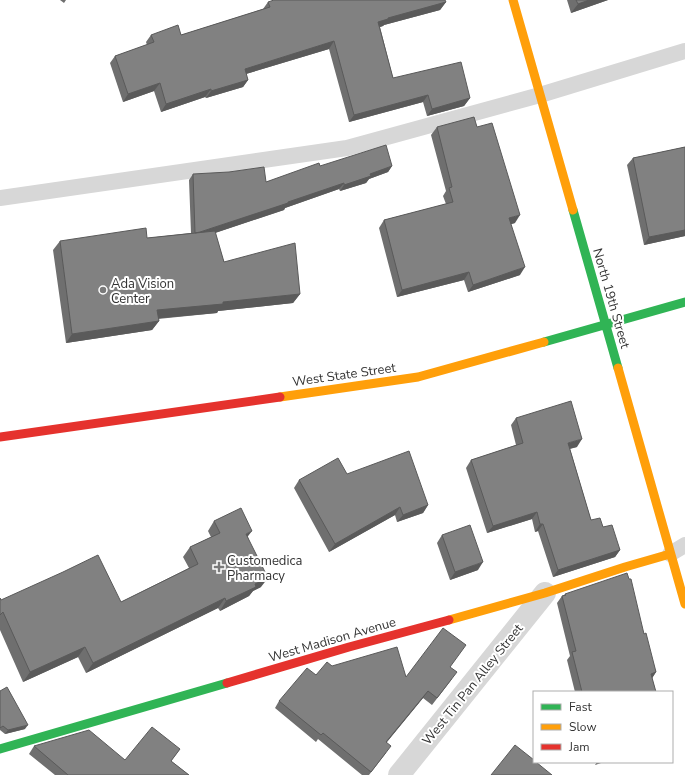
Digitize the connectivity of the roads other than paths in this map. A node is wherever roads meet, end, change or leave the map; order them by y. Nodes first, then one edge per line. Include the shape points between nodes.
1 (513, 0) edge
2 (685, 51) edge
3 (540, 95) junction
4 (0, 198) edge
5 (685, 302) edge
6 (606, 325) junction
7 (0, 437) edge
8 (685, 545) edge
9 (670, 554) junction
10 (545, 593) junction
11 (685, 604) edge
12 (0, 749) edge
13 (399, 775) edge

1 - 3 street, North 19th Street
2 - 3 lane
3 - 4 lane via 347,148
3 - 6 street, North 19th Street
5 - 6 street, West State Street
6 - 7 street, West State Street via 418,377
6 - 9 street, North 19th Street
8 - 9 lane
9 - 10 street, West Madison Avenue
9 - 11 street, North 19th Street
10 - 12 street, West Madison Avenue via 349,647
10 - 13 street, West Tin Pan Alley Street

